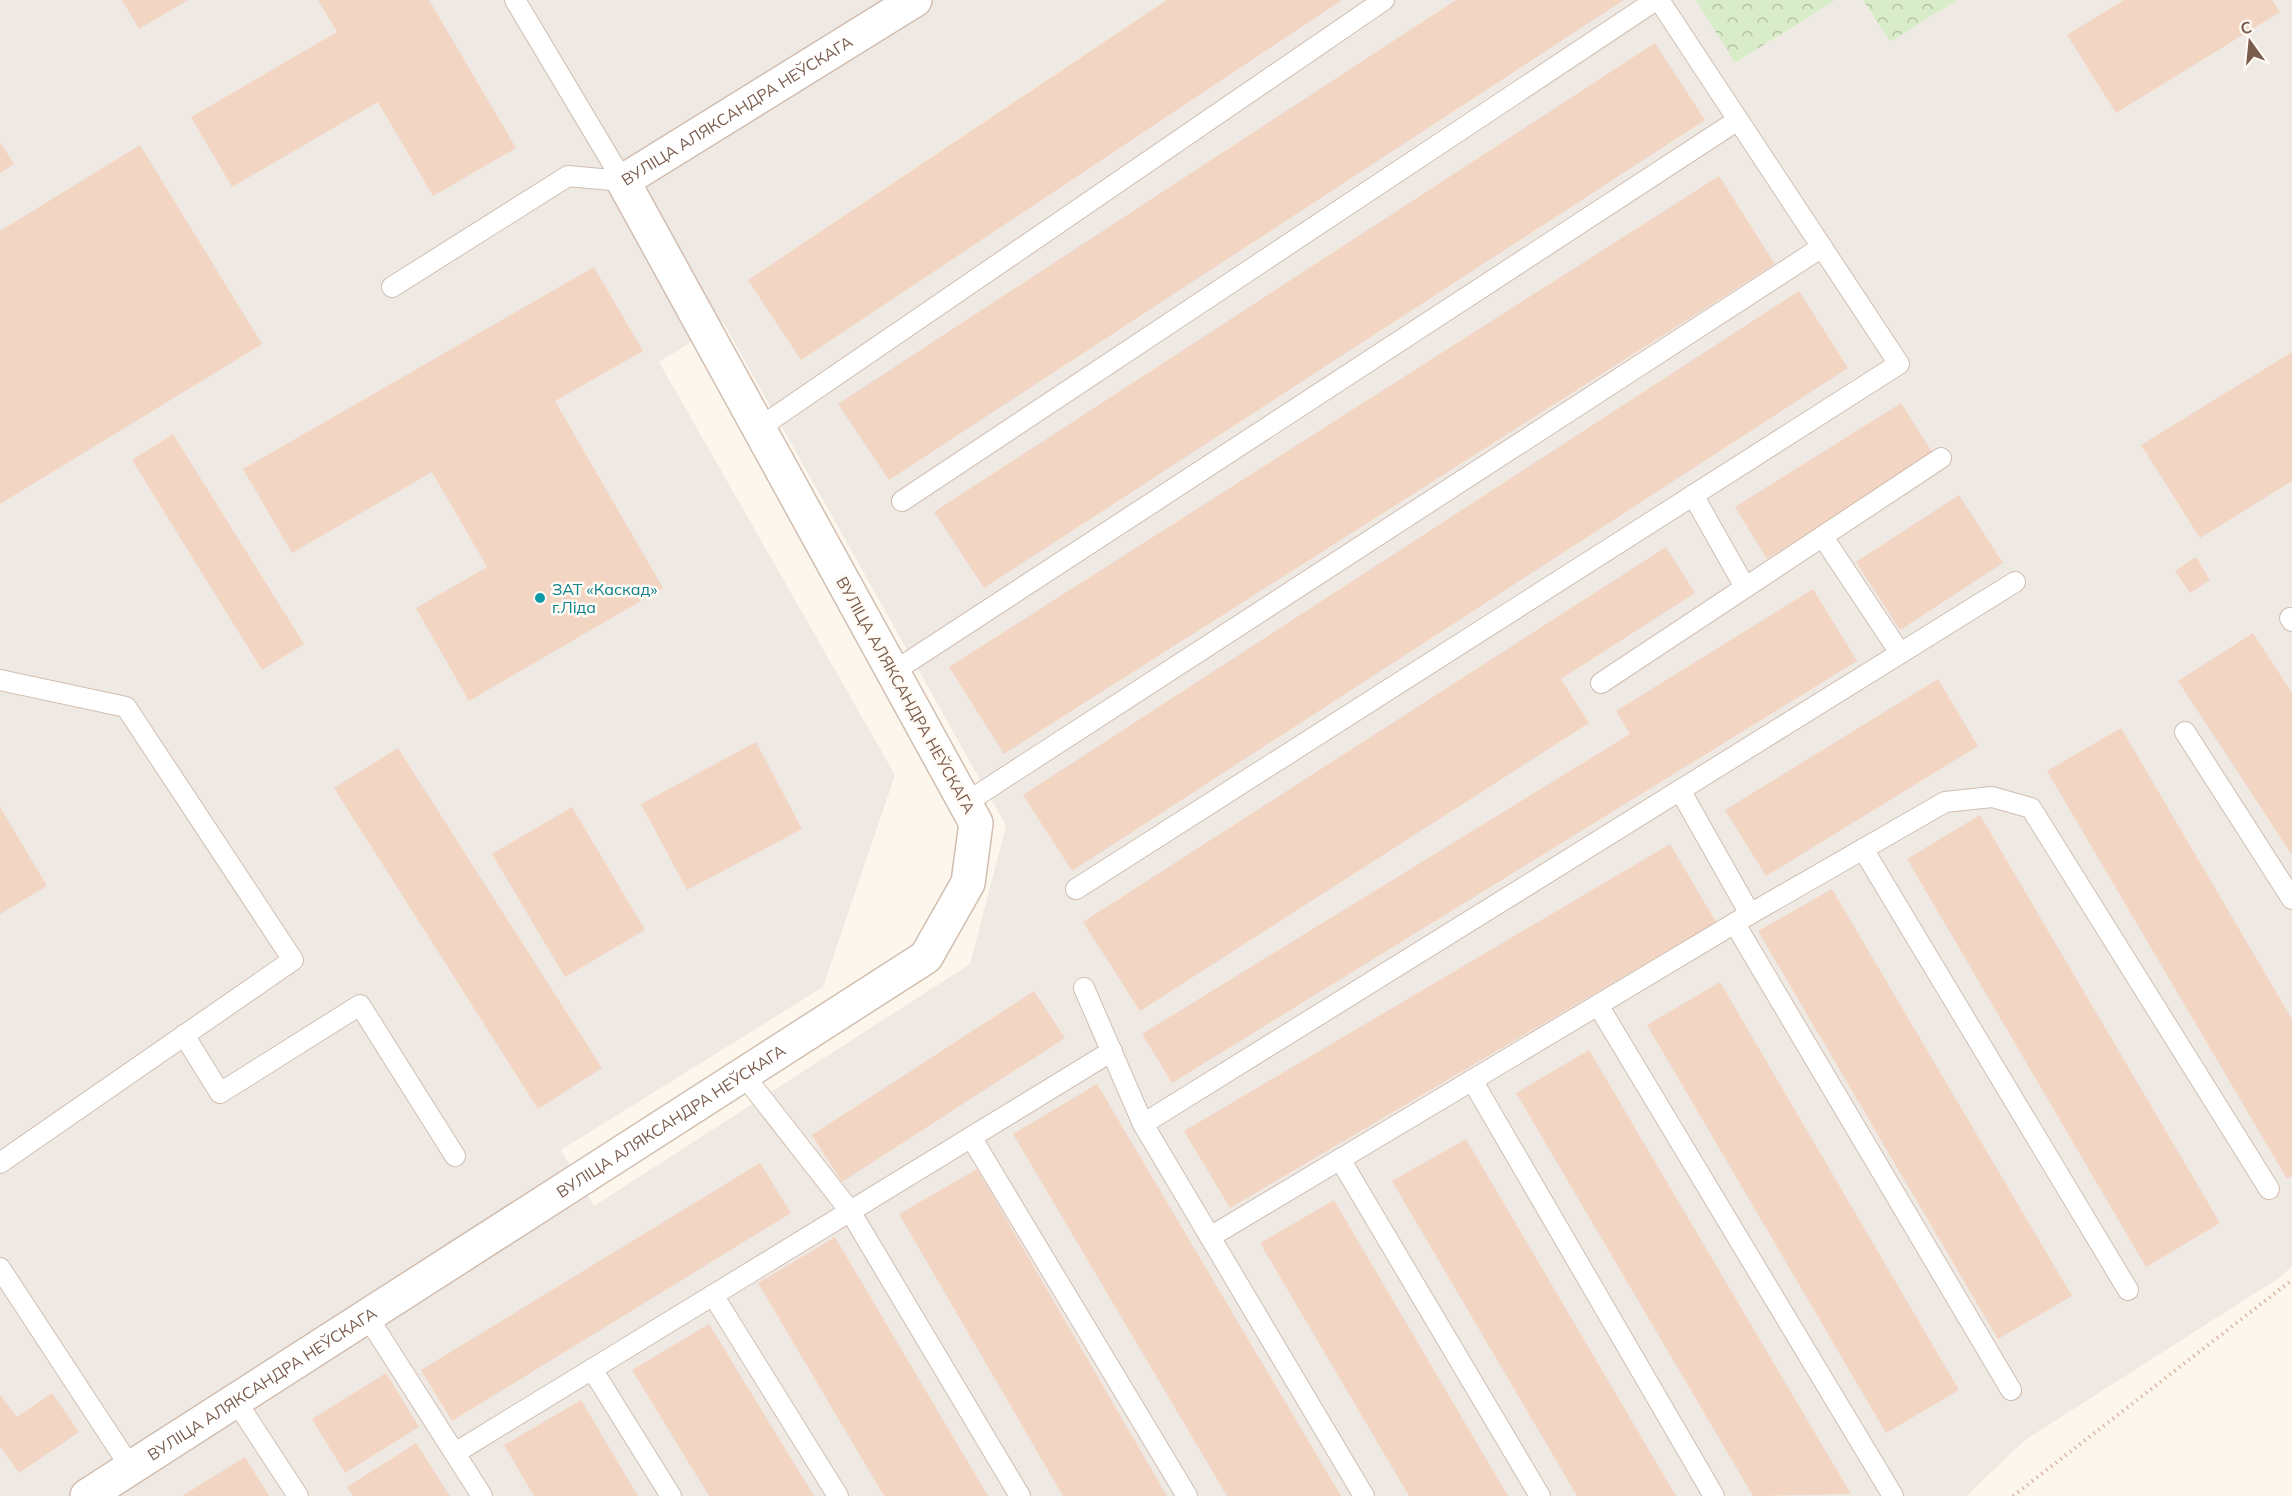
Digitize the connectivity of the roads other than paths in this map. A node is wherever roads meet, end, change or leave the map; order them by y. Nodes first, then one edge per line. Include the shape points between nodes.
1 (514, 0) edge
2 (915, 0) edge
3 (1384, 0) edge
4 (1658, 0) edge
5 (1738, 120) junction
6 (623, 182) junction
7 (1822, 247) junction
8 (392, 287) dead end
9 (759, 428) junction
10 (1941, 458) dead end
11 (1693, 495) junction
12 (902, 501) dead end
13 (1823, 537) junction
14 (2014, 582) dead end
15 (1745, 587) junction
16 (1900, 653) junction
17 (893, 672) junction
18 (0, 680) edge
19 (1601, 683) dead end
20 (2185, 732) dead end
21 (1680, 790) junction
22 (964, 804) junction
23 (1863, 849) junction
24 (1076, 889) dead end
25 (2292, 899) edge
26 (1742, 919) junction
27 (1084, 988) dead end
28 (1598, 1005) junction
29 (184, 1035) junction
30 (1112, 1052) junction
31 (743, 1074) junction
32 (1472, 1080) junction
33 (1143, 1124) junction
34 (971, 1137) junction
35 (455, 1156) dead end
36 (1340, 1159) junction
37 (0, 1163) edge
38 (2269, 1188) dead end
39 (850, 1211) junction
40 (1210, 1237) junction
41 (0, 1268) edge
42 (2128, 1290) dead end
43 (713, 1295) junction
44 (367, 1316) junction
45 (592, 1369) junction
46 (2011, 1390) dead end
47 (236, 1401) junction
48 (454, 1453) junction
49 (130, 1468) junction
50 (99, 1493) edge
51 (298, 1496) edge
52 (482, 1496) edge
53 (671, 1496) edge
54 (838, 1496) edge
55 (1020, 1496) edge
56 (1187, 1496) edge
57 (1364, 1496) edge
58 (1540, 1496) edge
59 (1714, 1496) edge
60 (1893, 1496) edge

1 - 6 lane
2 - 6 street, ВУЛІЦА АЛЯКСАНДРА НЕЎСКАГА
3 - 9 lane
4 - 5 lane
4 - 12 lane
5 - 7 lane
5 - 17 lane
6 - 8 lane via 568,176
6 - 9 street, ВУЛІЦА АЛЯКСАНДРА НЕЎСКАГА
7 - 11 lane via 1899,364
7 - 22 lane
9 - 17 street, ВУЛІЦА АЛЯКСАНДРА НЕЎСКАГА
10 - 13 lane
11 - 15 lane
11 - 24 lane
13 - 15 lane
13 - 16 lane
14 - 16 lane
15 - 19 lane
16 - 21 lane
17 - 22 street, ВУЛІЦА АЛЯКСАНДРА НЕЎСКАГА
18 - 29 lane via 126,707 293,960
20 - 25 lane
21 - 26 lane
21 - 33 lane
22 - 31 street, ВУЛІЦА АЛЯКСАНДРА НЕЎСКАГА via 976,823 968,883 926,957
23 - 26 lane
23 - 38 lane via 1945,802 1992,797 2031,808
23 - 42 lane
26 - 28 lane
26 - 46 lane
27 - 30 lane
28 - 32 lane
28 - 60 lane
29 - 35 lane via 220,1093 360,1005
29 - 37 lane
30 - 33 lane
30 - 34 lane
31 - 39 lane
31 - 44 street, ВУЛІЦА АЛЯКСАНДРА НЕЎСКАГА
32 - 36 lane
32 - 59 lane
33 - 40 lane
34 - 39 lane
34 - 56 lane
36 - 40 lane
36 - 58 lane
39 - 43 lane
39 - 55 lane
40 - 57 lane
41 - 49 lane
43 - 45 lane
43 - 54 lane
44 - 47 street, ВУЛІЦА АЛЯКСАНДРА НЕЎСКАГА
44 - 48 lane
45 - 48 lane
45 - 53 lane
47 - 49 street, ВУЛІЦА АЛЯКСАНДРА НЕЎСКАГА
47 - 51 lane
48 - 52 lane
49 - 50 street, ВУЛІЦА АЛЯКСАНДРА НЕЎСКАГА

